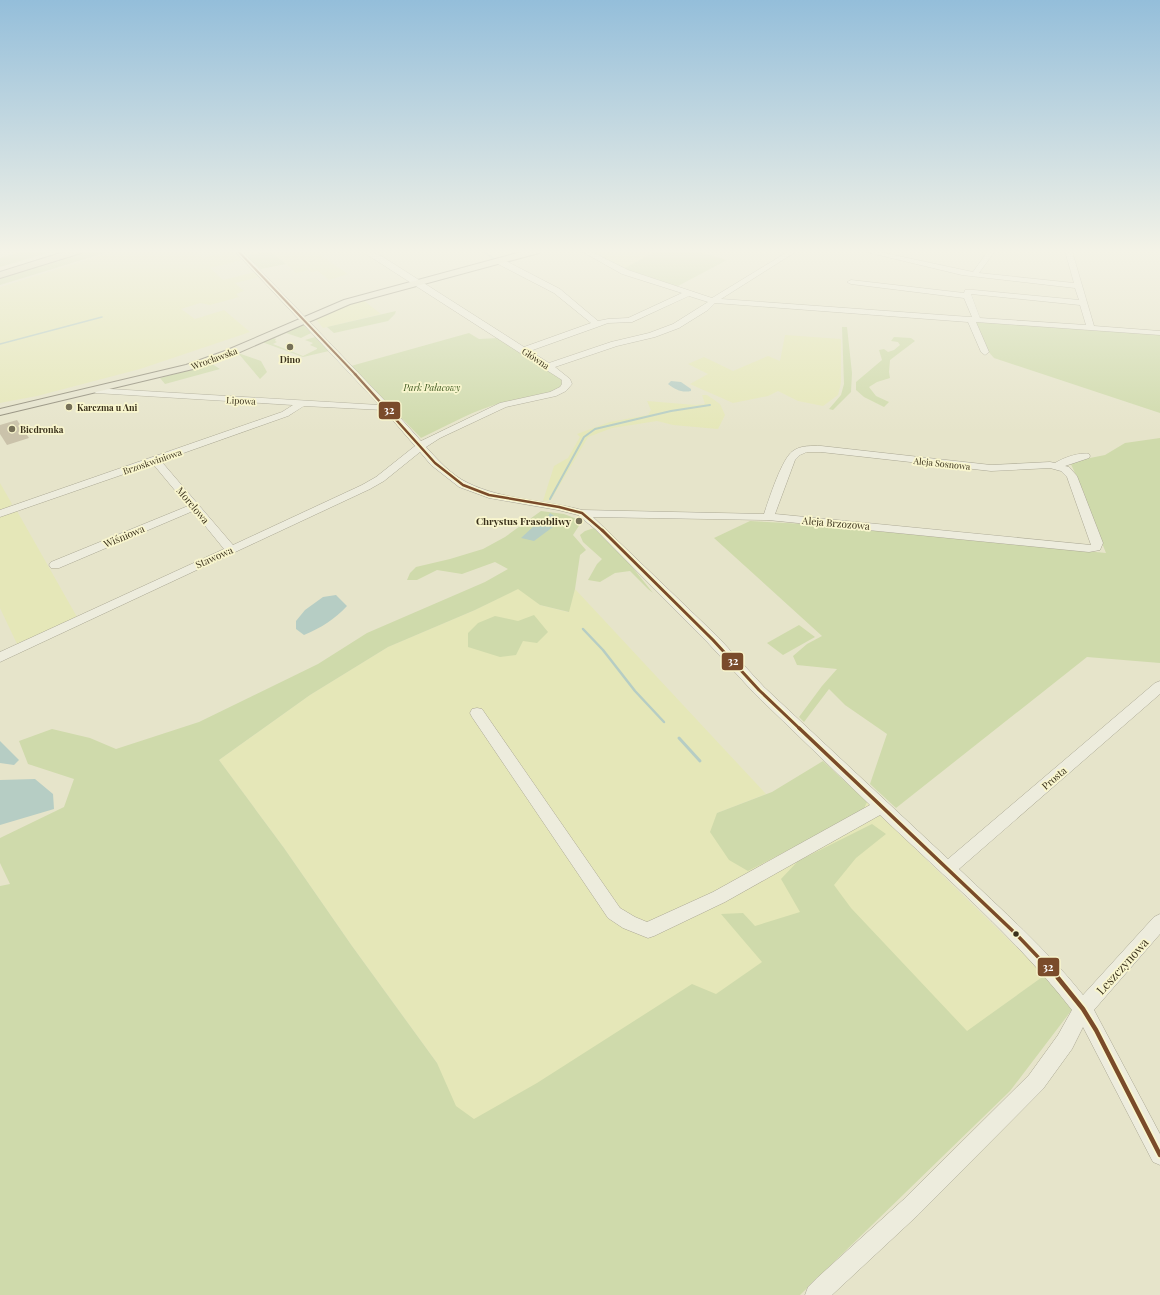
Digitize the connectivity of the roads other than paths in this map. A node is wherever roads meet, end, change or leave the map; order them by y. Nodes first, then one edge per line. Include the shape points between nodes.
1 (295, 311) edge
2 (324, 311) edge
3 (462, 311) edge
4 (582, 311) edge
5 (648, 311) edge
6 (699, 311) edge
7 (864, 311) edge
8 (972, 311) edge
9 (1085, 311) edge
10 (974, 319) junction
11 (303, 320) junction
12 (597, 324) junction
13 (1090, 328) junction
14 (1160, 333) edge
15 (524, 350) junction
16 (985, 352) dead end
17 (548, 366) junction
18 (96, 390) junction
19 (303, 403) junction
20 (386, 407) junction
21 (0, 412) edge
22 (421, 447) junction
23 (1085, 456) dead end
24 (155, 460) junction
25 (1058, 466) junction
26 (194, 507) junction
27 (582, 513) junction
28 (0, 514) edge
29 (768, 517) junction
30 (231, 550) junction
31 (54, 565) dead end
32 (0, 656) edge
33 (1160, 686) edge
34 (477, 714) dead end
35 (882, 806) junction
36 (948, 869) junction
37 (1160, 922) edge
38 (1083, 1009) junction
39 (1160, 1155) edge
40 (816, 1295) edge

1 - 11 street
2 - 11 main road, Wrocławska
3 - 15 street, Główna
4 - 12 street
5 - 12 street via 629,320
6 - 17 street via 661,332 614,344
7 - 10 street
8 - 10 street
9 - 13 street
10 - 13 street
10 - 16 street
11 - 18 main road, Wrocławska via 209,361
11 - 20 street
12 - 15 street
13 - 14 street
15 - 17 street, Główna
17 - 22 street, Główna via 566,379 567,384 562,389 544,397 515,401 489,410 437,436
18 - 19 street, Lipowa
18 - 21 main road, Wrocławska
19 - 20 street, Lipowa
19 - 24 street, Brzoskwiniowa via 285,414
20 - 22 street
22 - 27 street via 443,471 472,489
22 - 30 street, Stawowa via 372,484
23 - 25 street
24 - 26 street, Morelowa
24 - 28 street, Brzoskwiniowa
25 - 29 street, Aleja Sosnowa via 991,468 821,449 800,451 790,460
25 - 29 street, Aleja Brzozowa via 1072,476 1087,513 1097,543 1096,548
26 - 30 street, Morelowa
26 - 31 street, Wiśniowa
27 - 29 street, Aleja Brzozowa
27 - 35 street via 662,589 759,690
30 - 32 street, Stawowa
33 - 36 street, Prosta
34 - 35 street via 614,913 629,923 648,930 719,896
35 - 36 street
36 - 38 street via 1050,968
37 - 38 street, Leszczynowa
38 - 39 street
38 - 40 street, Leszczynowa via 1065,1042 1036,1082 891,1226

